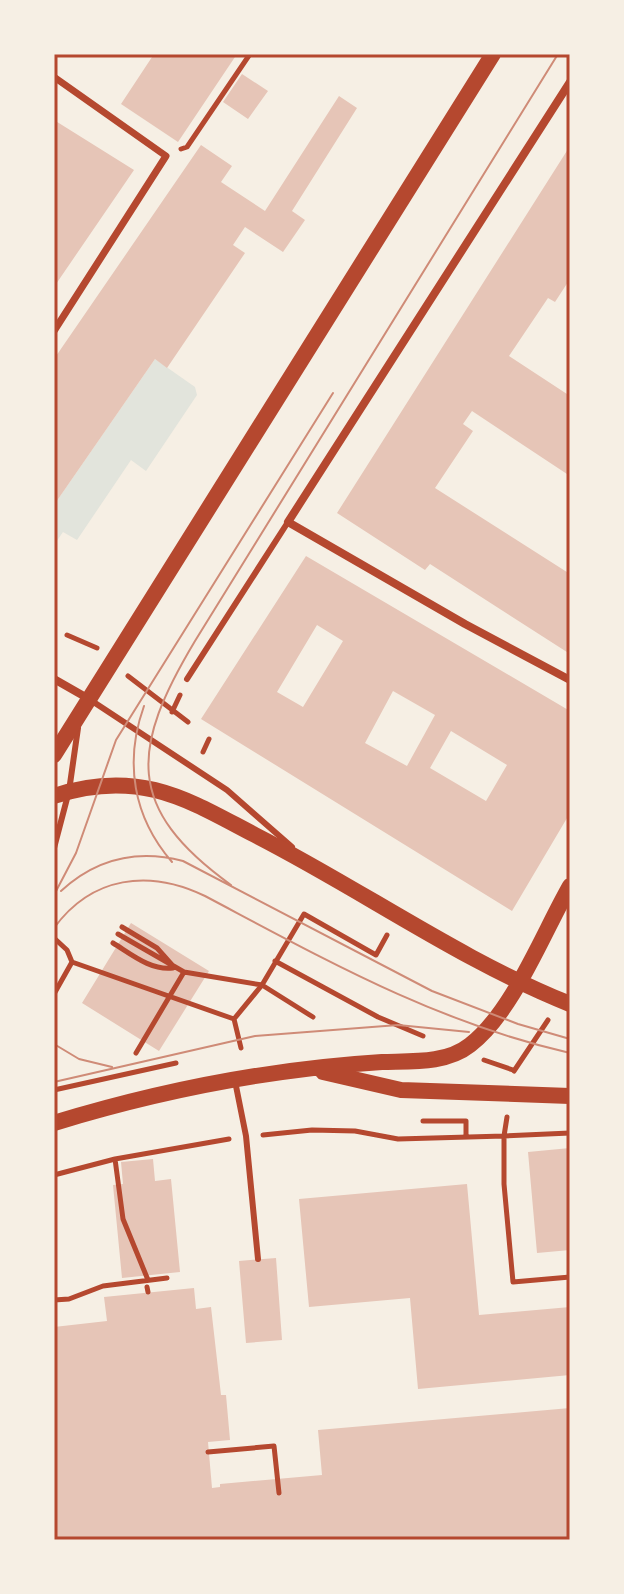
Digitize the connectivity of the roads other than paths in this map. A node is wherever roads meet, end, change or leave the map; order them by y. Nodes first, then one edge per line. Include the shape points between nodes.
1 (493, 54) edge
2 (54, 77) edge
3 (570, 82) edge
4 (54, 331) edge
5 (288, 522) junction
6 (54, 679) edge
7 (187, 679) dead end
8 (570, 680) edge
9 (84, 706) junction
10 (54, 755) edge
11 (62, 794) edge
12 (54, 848) edge
13 (310, 863) junction
14 (570, 886) edge
15 (519, 981) junction
16 (562, 1006) edge
17 (306, 1068) junction
18 (234, 1078) junction
19 (570, 1096) edge
20 (54, 1123) edge
21 (258, 1259) dead end

1 - 9 main road
2 - 4 street via 166,156
3 - 5 street
5 - 7 lane
5 - 8 street
6 - 9 street
9 - 10 main road
9 - 11 lane
9 - 13 lane via 227,790
11 - 12 lane
11 - 13 main road via 117,786 169,794
13 - 15 main road
14 - 15 main road
15 - 16 main road
15 - 17 main road via 485,1031 460,1052 426,1060
17 - 18 main road
17 - 19 main road via 401,1090
18 - 20 main road via 148,1095
18 - 21 lane via 246,1136

